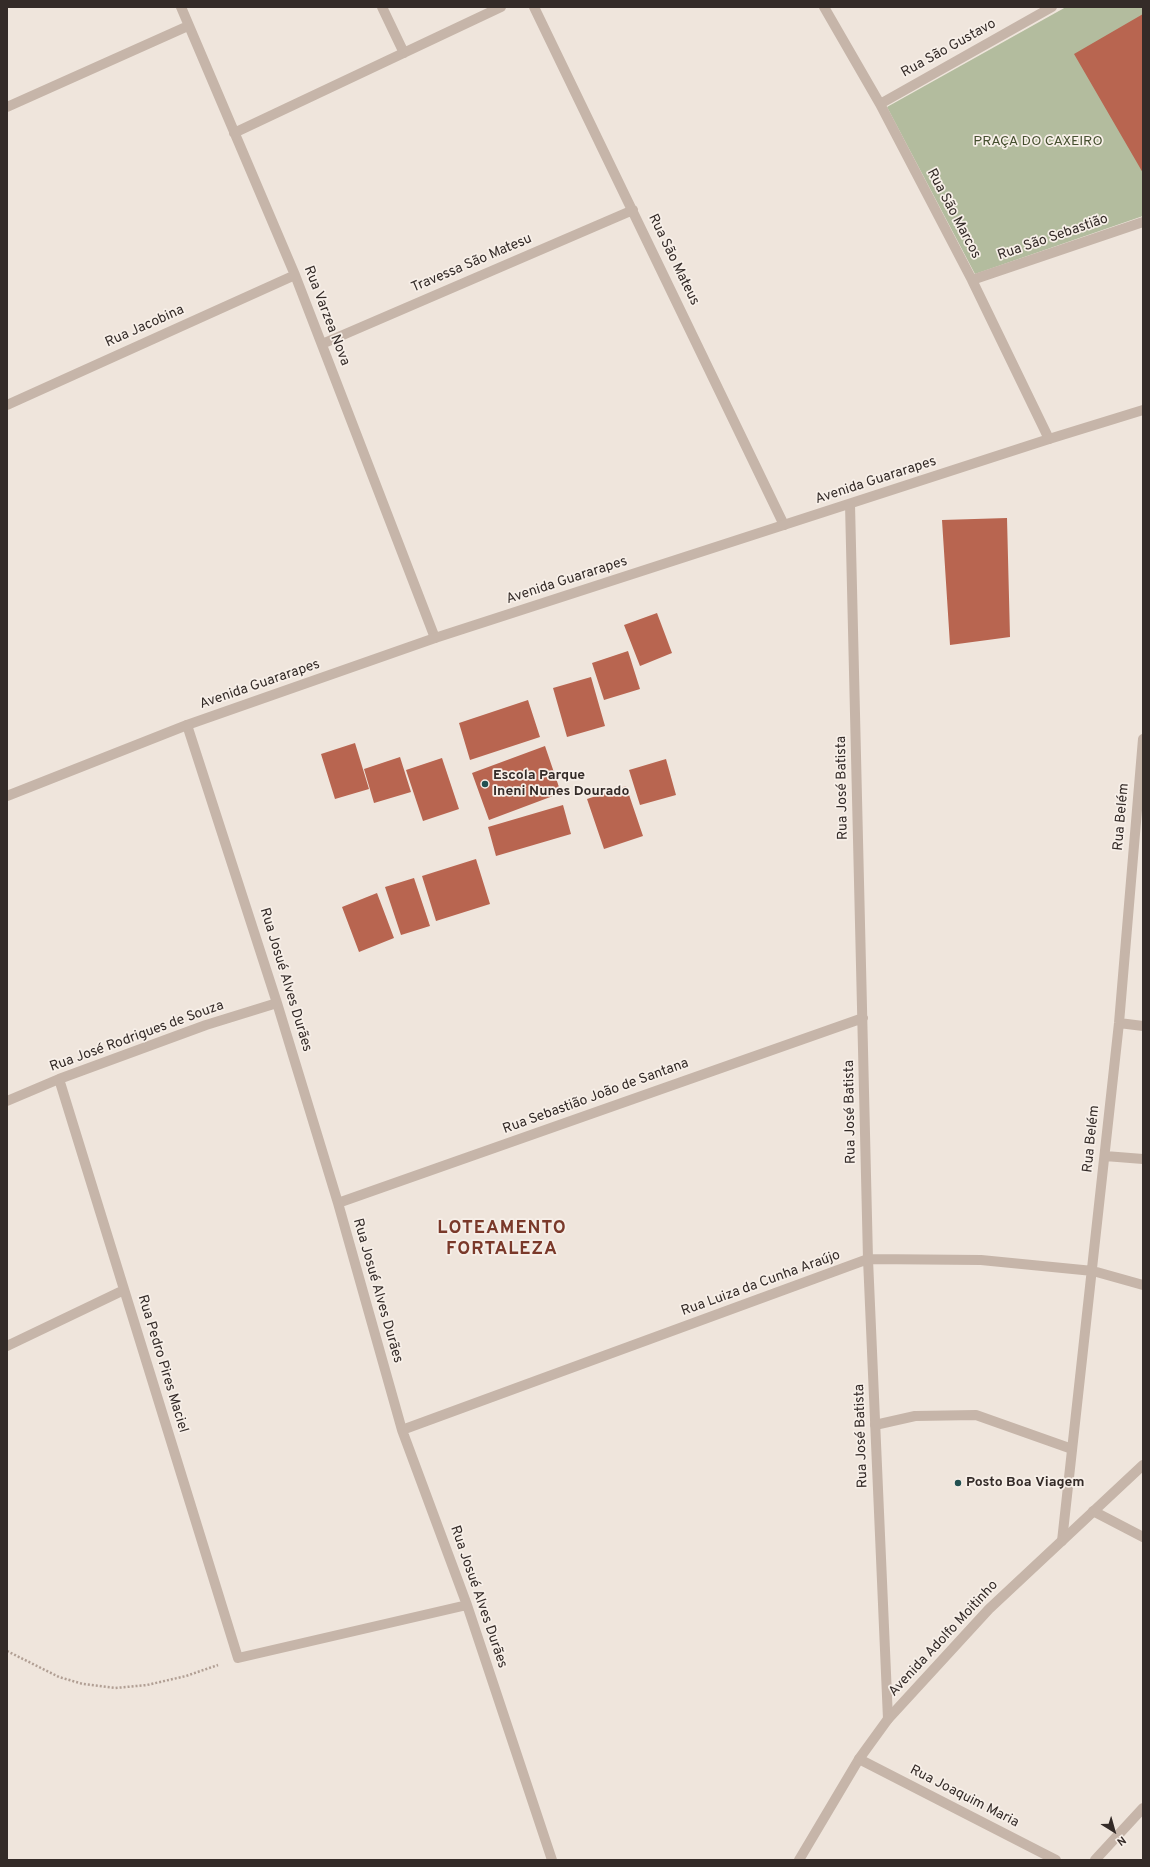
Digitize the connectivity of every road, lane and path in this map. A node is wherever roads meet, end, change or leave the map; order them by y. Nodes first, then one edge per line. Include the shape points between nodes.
1 (181, 7) edge
2 (382, 7) edge
3 (501, 7) edge
4 (534, 7) edge
5 (824, 7) edge
6 (1052, 7) edge
7 (188, 26) junction
8 (404, 53) junction
9 (880, 104) junction
10 (7, 107) edge
11 (234, 133) junction
12 (633, 210) junction
13 (1143, 222) edge
14 (295, 275) junction
15 (972, 280) junction
16 (322, 344) junction
17 (7, 405) edge
18 (1143, 410) edge
19 (1049, 439) junction
20 (850, 504) junction
21 (784, 525) junction
22 (435, 638) junction
23 (187, 725) junction
24 (1143, 739) edge
25 (7, 796) edge
26 (277, 1003) junction
27 (863, 1018) junction
28 (1119, 1022) junction
29 (1143, 1026) edge
30 (59, 1079) junction
31 (7, 1101) edge
32 (1105, 1156) junction
33 (1143, 1159) edge
34 (338, 1204) junction
35 (868, 1259) junction
36 (1093, 1271) junction
37 (1143, 1285) edge
38 (124, 1290) junction
39 (7, 1346) edge
40 (875, 1425) junction
41 (402, 1430) junction
42 (1072, 1449) junction
43 (1143, 1465) edge
44 (1093, 1511) junction
45 (1143, 1537) edge
46 (1062, 1541) junction
47 (467, 1605) junction
48 (7, 1651) edge
49 (238, 1658) junction
50 (888, 1719) junction
51 (859, 1759) junction
52 (1143, 1808) edge
53 (552, 1860) edge
54 (799, 1860) edge
55 (1056, 1860) edge
56 (1095, 1860) edge

1 - 7 street, Rua Varzea Nova
2 - 8 street
3 - 8 street
4 - 12 street, Rua São Mateus
5 - 9 street, Rua São Marcos
6 - 9 street, Rua São Gustavo
7 - 10 street
7 - 11 street, Rua Varzea Nova
8 - 11 street
9 - 15 street, Rua São Marcos
11 - 14 street, Rua Varzea Nova
12 - 16 street, Travessa São Matesu
12 - 21 street, Rua São Mateus
13 - 15 street, Rua São Sebastião
14 - 16 street, Rua Varzea Nova
14 - 17 street, Rua Jacobina
15 - 19 street, Rua São Marcos
16 - 22 street, Rua Varzea Nova
18 - 19 street, Avenida Guararapes
19 - 20 street, Avenida Guararapes
20 - 21 street, Avenida Guararapes
20 - 27 street, Rua José Batista
21 - 22 street, Avenida Guararapes
22 - 23 street, Avenida Guararapes
23 - 25 street, Avenida Guararapes
23 - 26 street, Rua Josué Alves Durães
24 - 28 street, Rua Belém
26 - 30 street, Rua José Rodrigues de Souza via 206,1025
26 - 34 street, Rua Josué Alves Durães
27 - 34 street, Rua Sebastião João de Santana
27 - 35 street, Rua José Batista
28 - 29 street
28 - 32 street, Rua Belém
30 - 31 street, Rua José Rodrigues de Souza
30 - 38 street, Rua Pedro Pires Maciel
32 - 33 street
32 - 36 street, Rua Belém via 1094,1241
34 - 41 street, Rua Josué Alves Durães
35 - 36 street, Rua Luiza da Cunha Araújo via 981,1260
35 - 40 street, Rua José Batista
35 - 41 street, Rua Luiza da Cunha Araújo
36 - 37 street, Rua Luiza da Cunha Araújo
36 - 42 street, Rua Belém
38 - 39 street
38 - 49 street, Rua Pedro Pires Maciel
40 - 42 street via 915,1416 976,1415
40 - 50 street, Rua José Batista
41 - 47 street, Rua Josué Alves Durães
42 - 46 street, Rua Belém
43 - 44 street, Avenida Adolfo Moitinho
44 - 45 street
44 - 46 street, Avenida Adolfo Moitinho
46 - 50 street, Avenida Adolfo Moitinho via 988,1609
47 - 49 street
47 - 53 street, Rua Josué Alves Durães
48 - 49 path via 59,1677 83,1684 115,1688 147,1685 180,1677
50 - 51 street, Avenida Adolfo Moitinho
51 - 54 street, Avenida Adolfo Moitinho
51 - 55 street, Rua Joaquim Maria
52 - 56 street

